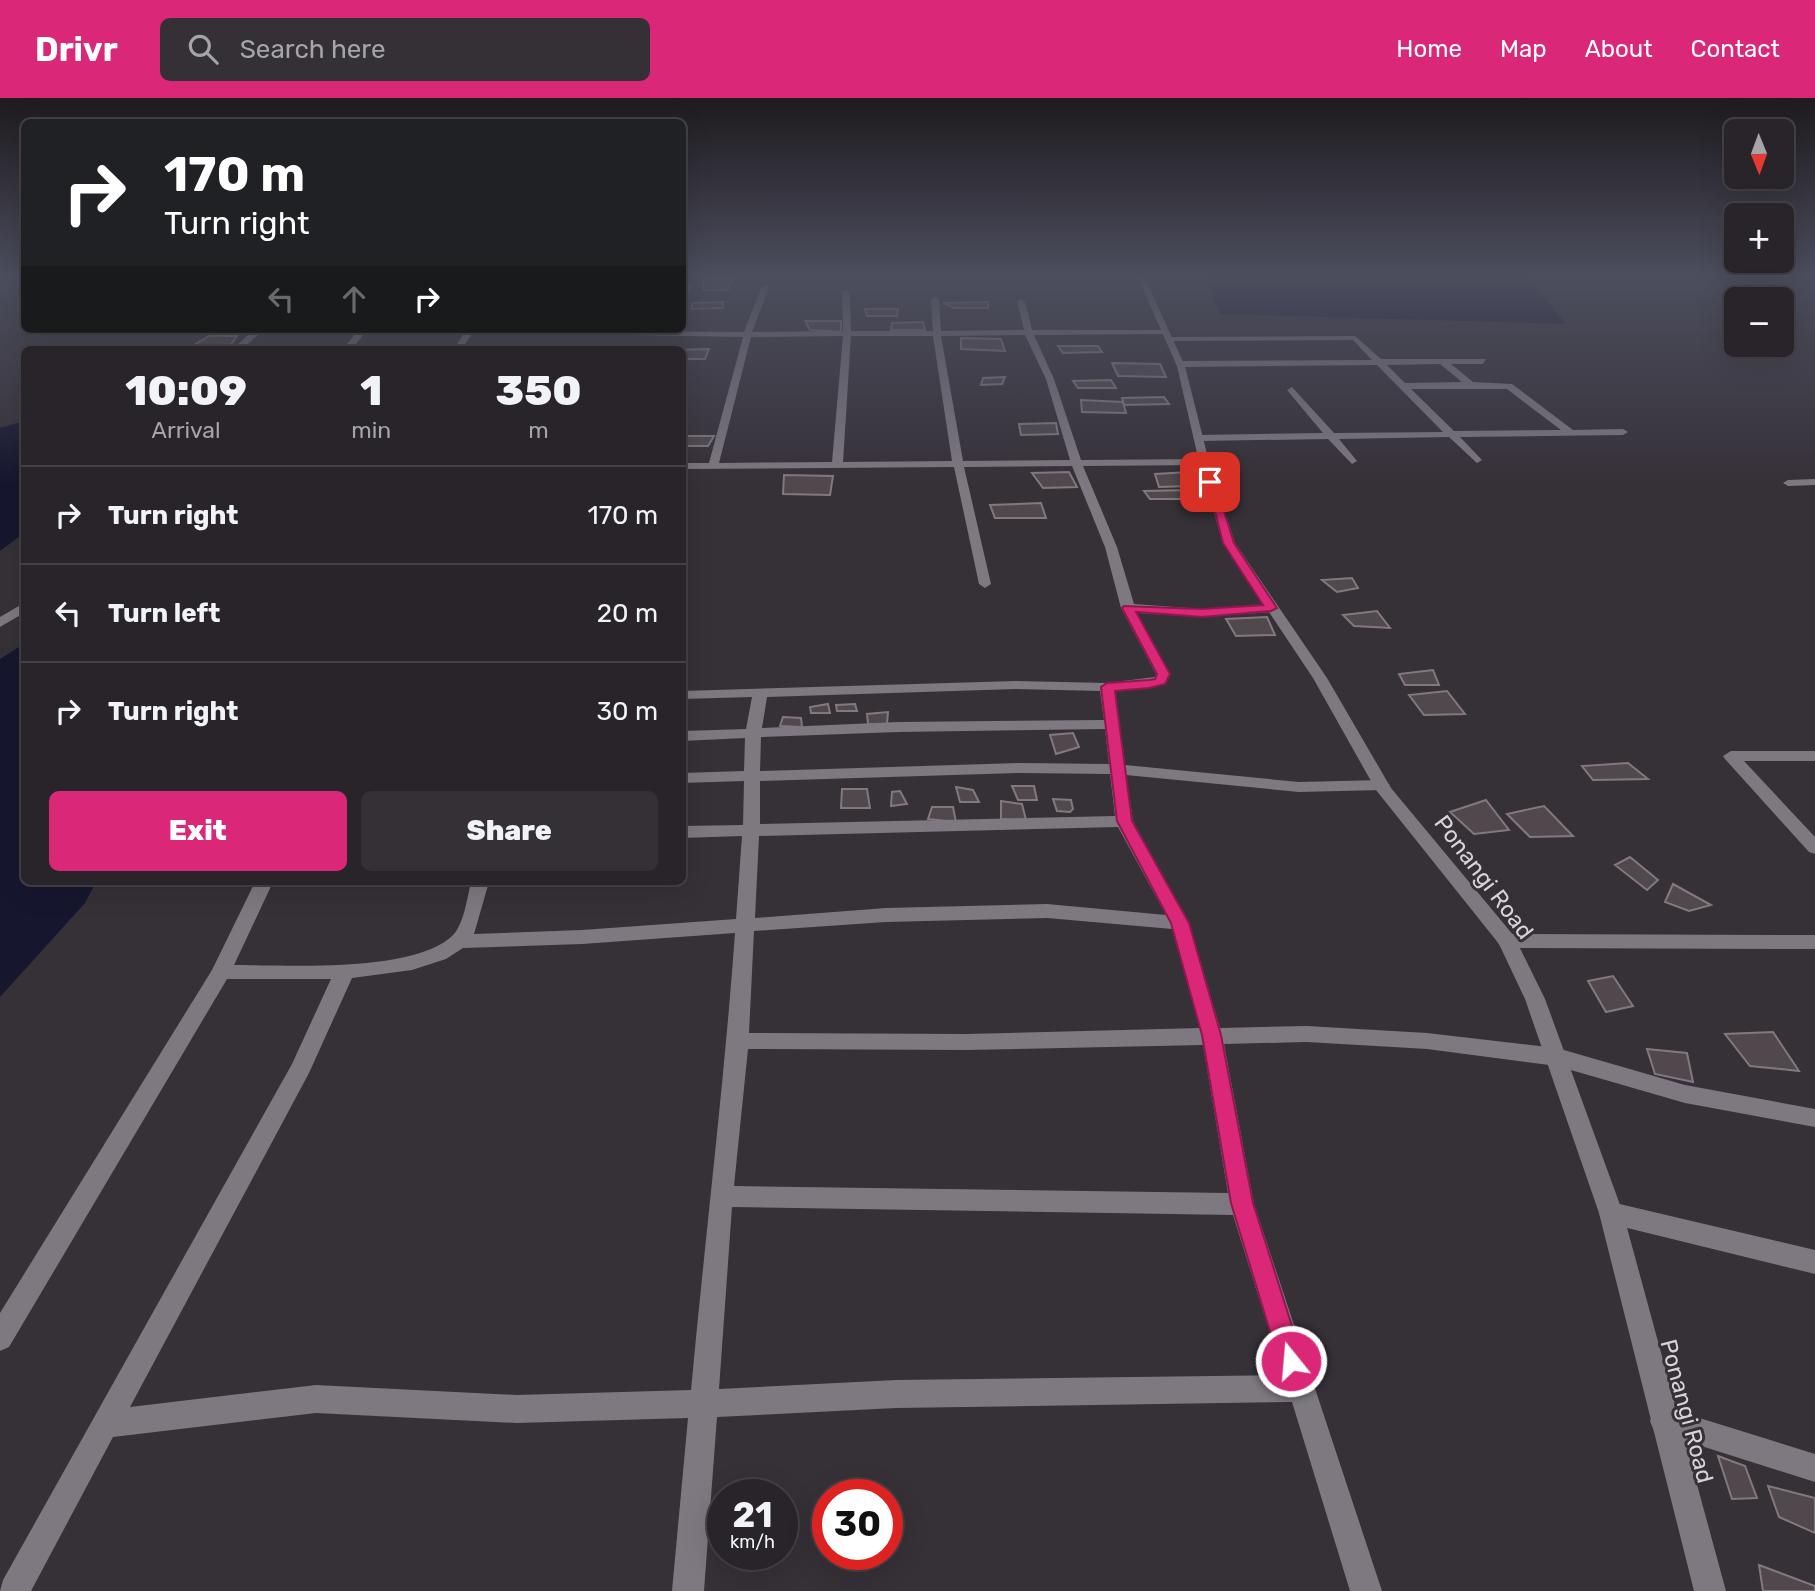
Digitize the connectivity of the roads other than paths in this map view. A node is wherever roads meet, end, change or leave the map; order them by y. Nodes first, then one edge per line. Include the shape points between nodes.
1 (745, 346) edge
2 (847, 346) edge
3 (938, 346) edge
4 (1034, 346) edge
5 (1172, 346) edge
6 (1362, 346) edge
7 (1378, 361) junction
8 (1442, 361) junction
9 (1483, 361) dead end
10 (1180, 364) junction
11 (1471, 385) junction
12 (1405, 386) junction
13 (1292, 390) dead end
14 (1623, 432) dead end
15 (1448, 433) junction
16 (1571, 433) junction
17 (1330, 435) junction
18 (1198, 438) junction
19 (1477, 460) dead end
20 (1352, 461) dead end
21 (1204, 462) junction
22 (837, 465) junction
23 (959, 465) junction
24 (1077, 465) junction
25 (686, 466) edge
26 (713, 466) junction
27 (1815, 482) edge
28 (1788, 483) dead end
29 (985, 584) dead end
30 (1128, 608) junction
31 (1271, 608) junction
32 (21, 609) edge
33 (0, 623) edge
34 (1107, 687) junction
35 (760, 693) junction
36 (686, 695) edge
37 (1112, 724) junction
38 (753, 734) junction
39 (686, 736) edge
40 (1815, 756) edge
41 (1118, 769) junction
42 (752, 775) junction
43 (686, 778) edge
44 (1382, 785) junction
45 (1124, 821) junction
46 (751, 830) junction
47 (686, 832) edge
48 (1815, 848) edge
49 (263, 885) edge
50 (479, 885) edge
51 (1180, 923) junction
52 (745, 925) junction
53 (1507, 941) junction
54 (459, 942) junction
55 (1815, 942) edge
56 (345, 971) junction
57 (221, 972) junction
58 (1212, 1035) junction
59 (738, 1041) junction
60 (1557, 1057) junction
61 (1815, 1118) edge
62 (721, 1196) junction
63 (1242, 1203) junction
64 (1611, 1213) junction
65 (1815, 1262) edge
66 (0, 1338) edge
67 (1299, 1388) junction
68 (704, 1404) junction
69 (1664, 1421) junction
70 (105, 1424) junction
71 (1815, 1468) edge
72 (14, 1591) edge
73 (688, 1591) edge
74 (1366, 1591) edge
75 (1710, 1591) edge

1 - 26 street
2 - 22 street
3 - 23 street
4 - 24 street
5 - 10 street, Ponangi Road
6 - 7 street
7 - 8 street
7 - 10 street
7 - 12 street
8 - 9 street
8 - 11 street
10 - 18 street, Ponangi Road
11 - 12 street
11 - 16 street via 1509,386
12 - 15 street
13 - 17 street
14 - 16 street
15 - 16 street
15 - 17 street
15 - 19 street
17 - 18 street
17 - 20 street
18 - 21 street, Ponangi Road
21 - 24 street
21 - 31 street, Ponangi Road via 1229,543
22 - 23 street
22 - 26 street
23 - 24 street
23 - 29 street
24 - 30 street via 1111,547
25 - 26 street
27 - 28 street
30 - 31 street via 1202,613
30 - 34 street via 1163,674 1161,681 1149,684
31 - 44 street, Ponangi Road via 1320,678
32 - 33 street
34 - 35 street via 1003,685
34 - 37 street
35 - 36 street
35 - 38 street
37 - 38 street
37 - 41 street
38 - 39 street
38 - 42 street
40 - 48 street via 1731,756
41 - 42 street
41 - 44 street via 1299,787
41 - 45 street
42 - 43 street
42 - 46 street
44 - 53 street, Ponangi Road
45 - 46 street
45 - 51 street
46 - 47 street
46 - 52 street
49 - 57 street
50 - 54 street
51 - 52 street via 1047,911
51 - 58 street
52 - 54 street
52 - 59 street
53 - 55 street
53 - 60 street, Ponangi Road
54 - 56 street via 435,956 400,965
56 - 57 street
56 - 70 street via 300,1067
57 - 66 street
58 - 59 street via 966,1042
58 - 60 street via 1307,1034 1427,1041
58 - 63 street
59 - 62 street
60 - 61 street via 1685,1094
60 - 64 street, Ponangi Road
62 - 63 street
62 - 68 street
63 - 67 street
64 - 65 street
64 - 69 street, Ponangi Road
67 - 68 street via 896,1394
67 - 74 street
68 - 70 street via 517,1409 316,1399
68 - 73 street
69 - 71 street
69 - 75 street, Ponangi Road
70 - 72 street

